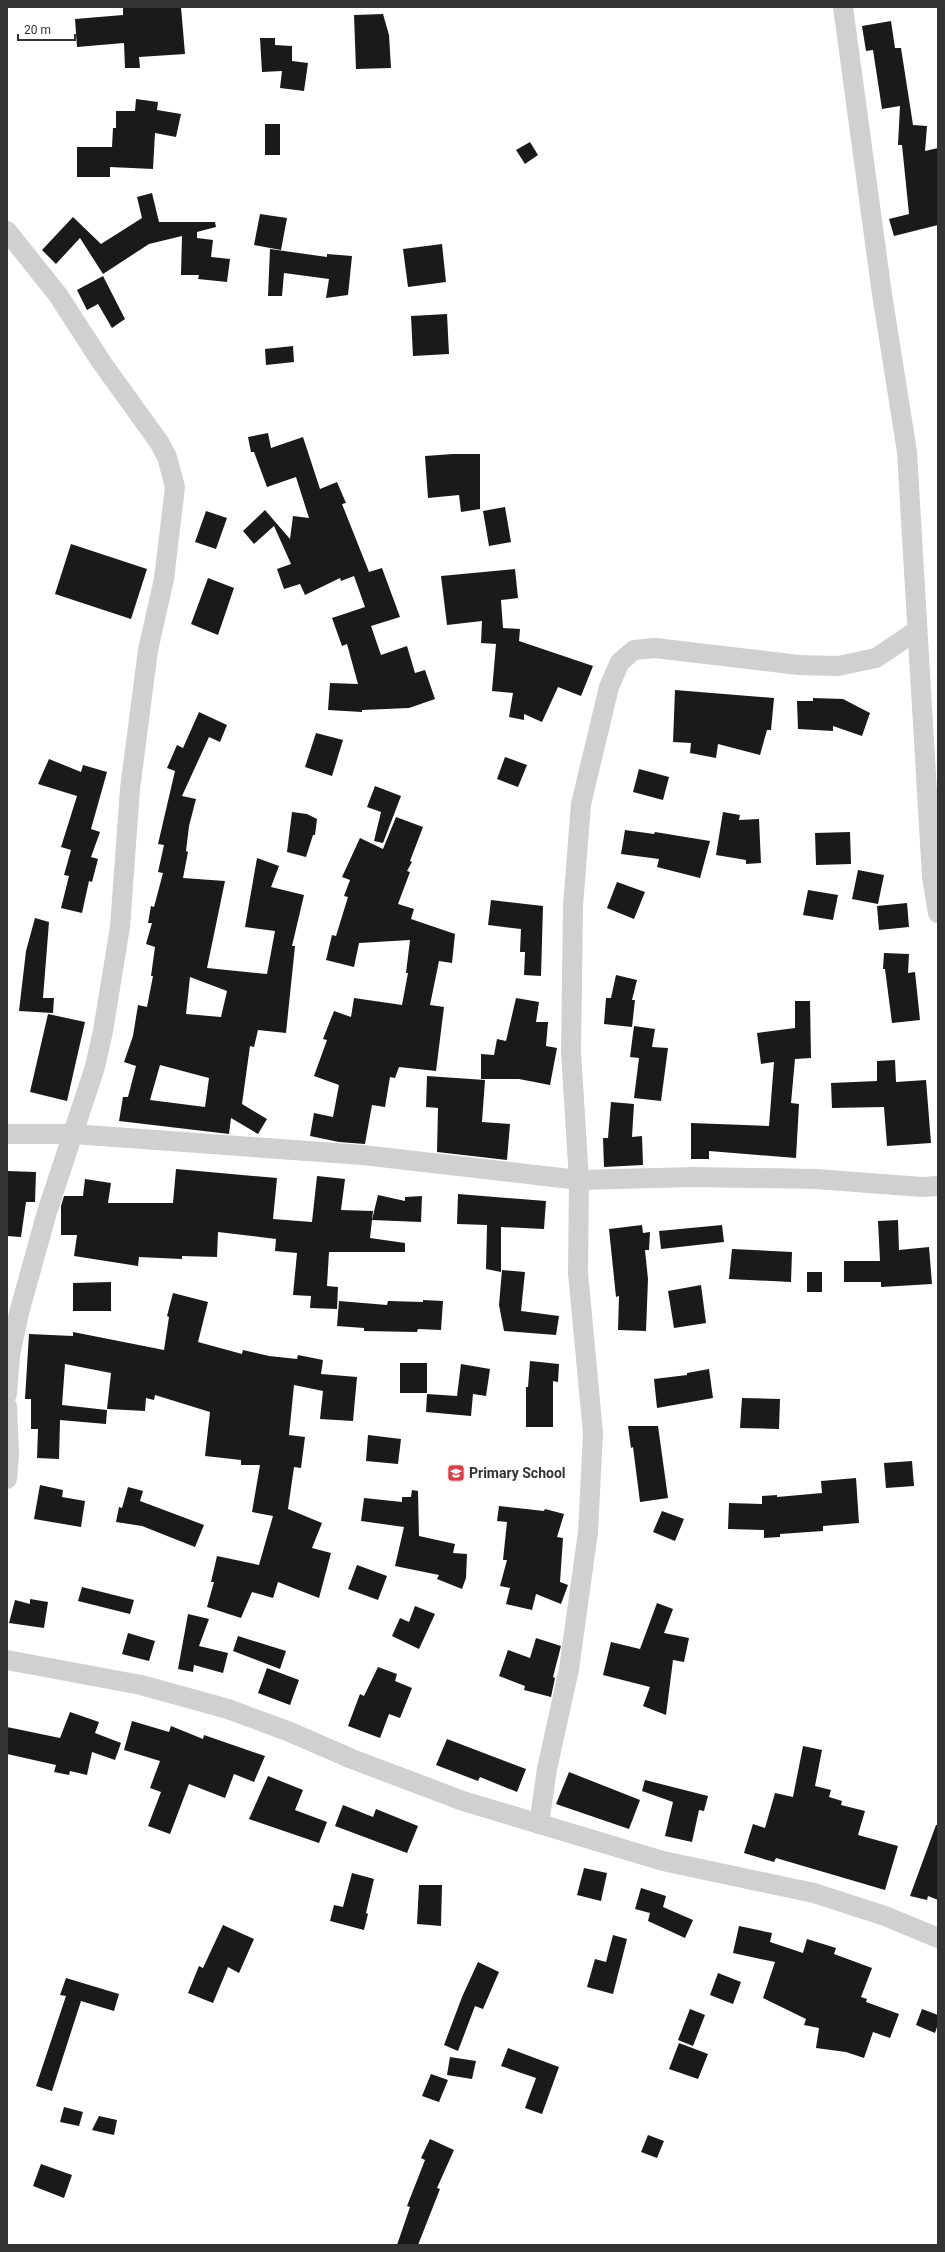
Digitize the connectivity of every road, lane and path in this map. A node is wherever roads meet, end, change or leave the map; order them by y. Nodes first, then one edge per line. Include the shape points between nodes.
1 (843, 7) edge
2 (7, 231) edge
3 (916, 631) junction
4 (938, 913) edge
5 (7, 1134) edge
6 (73, 1134) junction
7 (579, 1180) junction
8 (938, 1186) edge
9 (7, 1394) edge
10 (7, 1406) edge
11 (7, 1479) edge
12 (7, 1660) edge
13 (539, 1824) junction
14 (938, 1938) edge

1 - 3 street via 882,294 907,452
2 - 6 street via 58,295 102,363 159,442 172,471 175,487 164,579 148,650 132,774 120,927 95,1067
3 - 4 street via 932,877
3 - 7 street via 876,658 838,666 799,665 655,648 634,650 620,662 609,687 581,804 573,906 571,1052
5 - 6 street
6 - 7 street via 363,1155
6 - 9 street via 46,1212 19,1313 10,1355
7 - 8 street via 710,1177 816,1179
7 - 13 street via 578,1273 593,1432 588,1532 569,1668 547,1769
10 - 11 street
12 - 13 street via 140,1684 228,1709 464,1801
13 - 14 street via 663,1861 814,1893 885,1916

